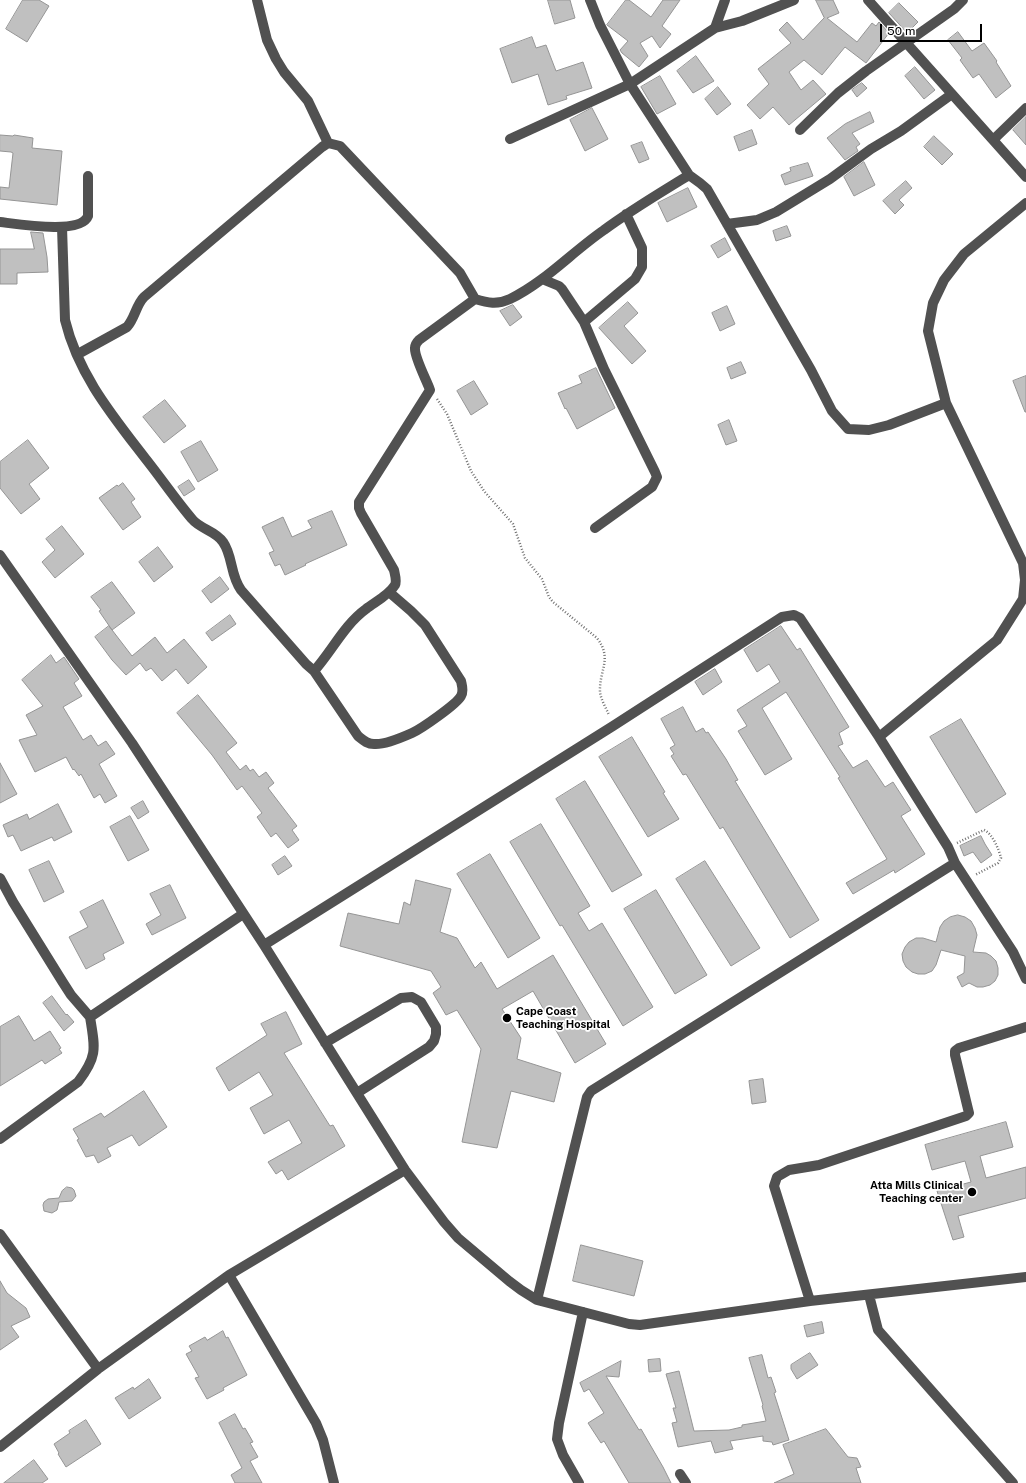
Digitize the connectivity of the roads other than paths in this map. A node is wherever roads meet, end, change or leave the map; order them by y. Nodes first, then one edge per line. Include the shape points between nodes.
1 (257, 0) edge
2 (590, 0) edge
3 (725, 0) edge
4 (794, 0) edge
5 (868, 0) edge
6 (963, 0) edge
7 (715, 28) junction
8 (907, 43) junction
9 (630, 84) junction
10 (952, 94) junction
11 (1026, 108) edge
12 (800, 130) dead end
13 (510, 139) dead end
14 (993, 140) junction
15 (328, 143) junction
16 (689, 175) junction
17 (88, 176) dead end
18 (1026, 177) edge
19 (1026, 203) edge
20 (626, 214) junction
21 (0, 222) edge
22 (727, 224) junction
23 (62, 228) junction
24 (542, 279) junction
25 (474, 300) junction
26 (584, 322) junction
27 (78, 354) junction
28 (946, 403) junction
29 (595, 528) dead end
30 (0, 555) edge
31 (389, 592) junction
32 (314, 671) junction
33 (879, 737) junction
34 (955, 863) junction
35 (0, 878) edge
36 (243, 914) junction
37 (264, 945) junction
38 (1026, 979) edge
39 (90, 1017) junction
40 (1026, 1027) edge
41 (325, 1042) junction
42 (357, 1093) junction
43 (0, 1139) edge
44 (405, 1170) junction
45 (0, 1234) edge
46 (229, 1275) junction
47 (1026, 1277) edge
48 (869, 1295) junction
49 (536, 1300) junction
50 (810, 1301) junction
51 (583, 1312) junction
52 (98, 1369) junction
53 (0, 1447) edge
54 (680, 1474) dead end
55 (334, 1483) edge
56 (579, 1483) edge
57 (686, 1483) edge
58 (1013, 1483) edge

1 - 15 street via 267,40 276,59 308,101
2 - 9 street
3 - 7 street
4 - 7 street via 742,21
5 - 8 street
6 - 8 street
7 - 9 street
8 - 10 street
8 - 12 street via 838,93
9 - 13 street
9 - 16 street
10 - 14 street
10 - 22 street via 830,180 776,212 756,220
11 - 14 street
14 - 18 street
15 - 25 street via 340,146 460,273
15 - 27 street via 140,300 127,327
16 - 20 street
16 - 22 street via 704,186
17 - 23 street via 88,216 82,222
19 - 28 street via 964,254 944,280 933,303 928,331
20 - 24 street
20 - 26 street via 642,248 642,267 635,279
21 - 23 street
22 - 28 street via 832,411 848,429 869,430 889,425
23 - 27 street via 65,320
24 - 25 street via 510,299 496,303
24 - 26 street via 562,289
25 - 31 street via 416,344 416,356 430,390 359,502 361,513 394,570 395,585
26 - 29 street via 657,477 652,487
27 - 32 street via 89,380 103,403 193,520 223,542 233,576 241,590
28 - 33 street via 1023,563 1023,599 997,640
30 - 36 street via 132,743
31 - 32 street via 351,622
31 - 32 street via 425,625 461,681 461,696 455,703 411,733 372,744 358,736
33 - 34 street via 948,847
33 - 37 street via 800,618 794,615 782,617
34 - 38 street via 1013,952
34 - 49 street via 591,1091 587,1097
35 - 39 street via 12,902 68,990
36 - 37 street
36 - 39 street
37 - 41 street
39 - 43 street via 95,1045 87,1070 78,1082
40 - 50 street via 955,1051 969,1113 966,1116 819,1165 789,1170 777,1177 774,1186
41 - 42 street
41 - 42 street via 401,998 412,997 421,1002 436,1027 434,1041 429,1047
42 - 44 street
44 - 46 street
44 - 49 street via 458,1238 508,1281
45 - 52 street
46 - 52 street
46 - 55 street via 316,1423
47 - 48 street
48 - 50 street
48 - 58 street via 878,1330
49 - 51 street
50 - 51 street via 640,1325
51 - 56 street via 559,1423 558,1439 563,1455
52 - 53 street
54 - 57 street

